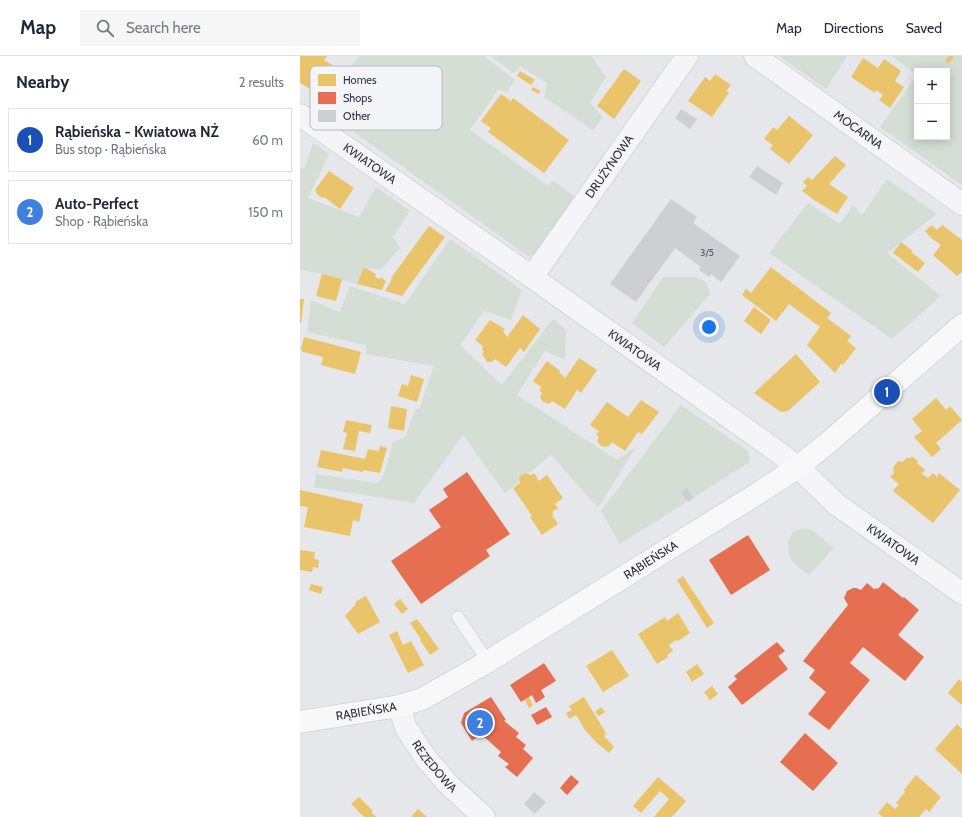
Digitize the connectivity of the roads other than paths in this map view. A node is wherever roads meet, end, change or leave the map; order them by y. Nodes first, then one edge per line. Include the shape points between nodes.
1 (687, 56) edge
2 (755, 56) edge
3 (300, 115) edge
4 (310, 122) edge
5 (321, 130) edge
6 (962, 204) edge
7 (532, 278) junction
8 (962, 325) edge
9 (798, 467) junction
10 (962, 593) edge
11 (458, 617) dead end
12 (488, 662) junction
13 (399, 706) junction
14 (300, 722) edge
15 (484, 817) edge

1 - 7 street, DRUŻYNOWA
2 - 6 street, MOCARNA
3 - 4 street, KWIATOWA
5 - 7 street, KWIATOWA
7 - 9 street, KWIATOWA
8 - 9 main road, RĄBIEŃSKA
9 - 10 street, KWIATOWA via 836,504
9 - 12 main road, RĄBIEŃSKA
11 - 12 lane
12 - 13 main road, RĄBIEŃSKA via 422,699
13 - 14 main road, RĄBIEŃSKA
13 - 15 street, REZEDOWA via 406,728 425,757 449,785

